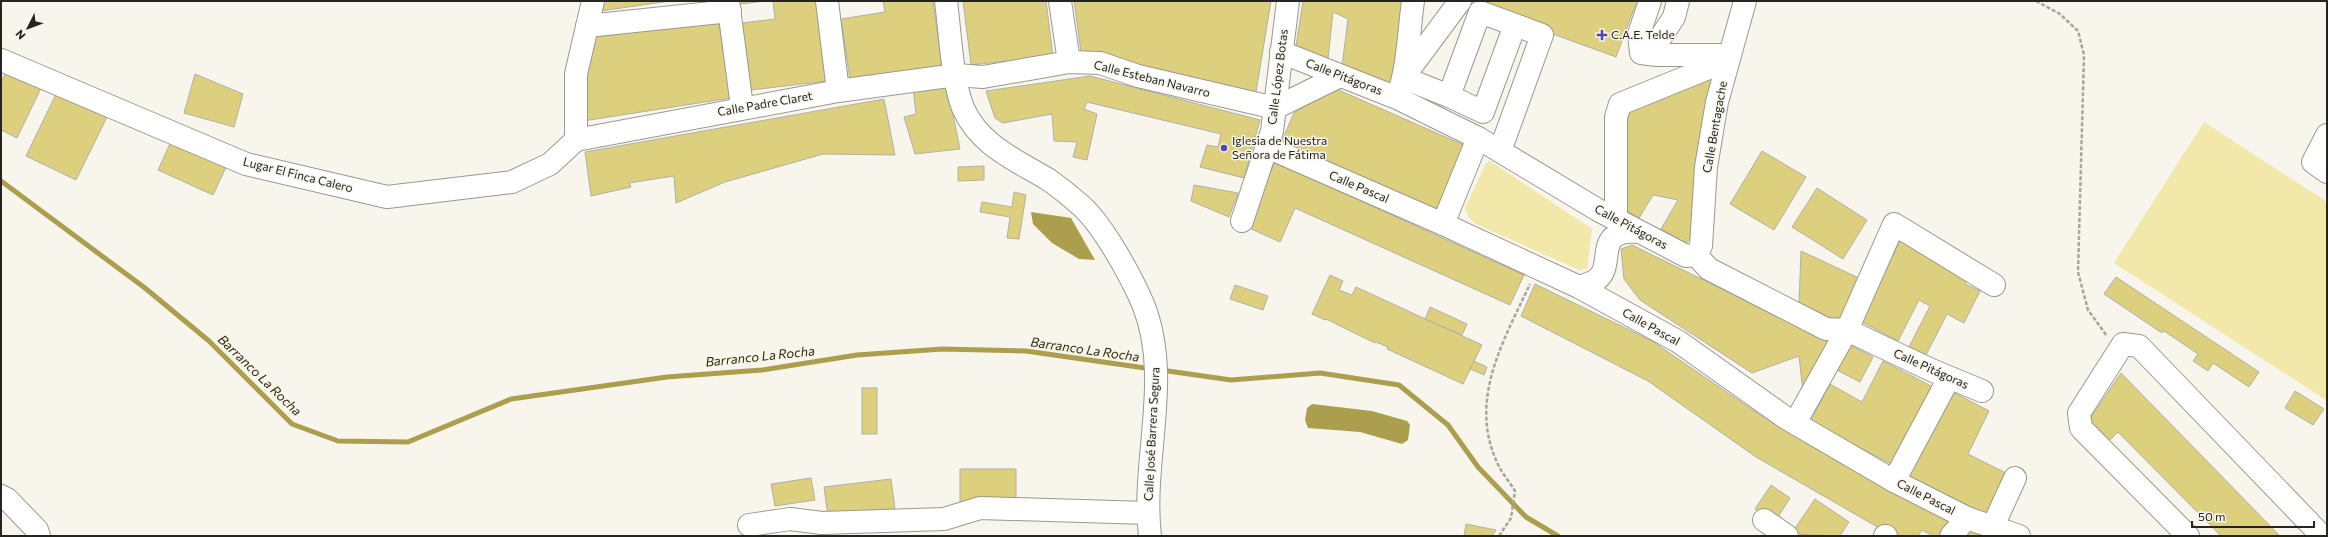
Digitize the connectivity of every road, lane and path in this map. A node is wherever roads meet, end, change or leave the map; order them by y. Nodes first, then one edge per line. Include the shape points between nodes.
1 (593, 1) edge
2 (827, 1) edge
3 (946, 1) edge
4 (1060, 1) edge
5 (1288, 1) edge
6 (1413, 1) edge
7 (1460, 1) edge
8 (1650, 1) edge
9 (1678, 1) edge
10 (1745, 1) edge
11 (2036, 1) edge
12 (729, 6) edge
13 (1515, 25) junction
14 (587, 26) junction
15 (1281, 52) junction
16 (1657, 55) junction
17 (1, 60) edge
18 (1069, 62) junction
19 (1728, 63) junction
20 (956, 75) junction
21 (1340, 76) junction
22 (1402, 84) junction
23 (838, 91) junction
24 (1449, 96) junction
25 (742, 107) junction
26 (1275, 108) junction
27 (2327, 135) edge
28 (1478, 138) junction
29 (576, 140) junction
30 (1267, 147) junction
31 (1500, 151) junction
32 (2327, 172) edge
33 (1607, 215) junction
34 (1242, 221) dead end
35 (1443, 224) junction
36 (1639, 232) junction
37 (1608, 247) junction
38 (1696, 255) junction
39 (1538, 268) junction
40 (1994, 285) dead end
41 (1579, 287) junction
42 (1847, 330) junction
43 (2121, 348) junction
44 (1949, 378) junction
45 (1982, 391) dead end
46 (1795, 423) junction
47 (2015, 478) dead end
48 (1894, 481) junction
49 (1, 496) edge
50 (1147, 513) junction
51 (1967, 518) junction
52 (1764, 520) dead end
53 (749, 525) dead end
54 (1993, 526) junction
55 (39, 536) edge
56 (1150, 536) edge
57 (1499, 536) edge
58 (1787, 536) edge
59 (1951, 536) edge
60 (2019, 536) edge
61 (2188, 536) edge
62 (2322, 536) edge

1 - 14 street
2 - 23 street
3 - 20 street, Calle José Barrera Segura
4 - 18 street
5 - 15 street, Calle López Botas
6 - 22 street
7 - 22 street
8 - 16 street via 1639,34 1641,53
9 - 16 street via 1674,17 1656,46
10 - 19 street, Calle Bentagache
11 - 43 path via 2060,14 2078,31 2084,55 2078,272 2088,310
12 - 14 street
12 - 25 street
13 - 24 street via 1480,12
13 - 24 street via 1483,112
13 - 31 street via 1542,35
14 - 29 street via 576,74
15 - 21 street, Calle Pitágoras
15 - 26 street, Calle López Botas
16 - 19 street via 1721,55
17 - 29 street, Lugar El Finca Calero via 246,164 387,197 512,182 550,164
18 - 20 street, Calle Esteban Navarro via 983,77
18 - 26 street, Calle Esteban Navarro via 1100,63 1138,76
19 - 33 street via 1711,67 1620,104 1616,117
19 - 38 street, Calle Bentagache via 1717,102 1706,167 1701,246
20 - 23 street, Calle Padre Claret
20 - 50 street, Calle José Barrera Segura via 964,108 981,135 1003,154 1056,185 1080,204 1100,229 1143,303 1156,350 1156,390
21 - 22 street, Calle Pitágoras
21 - 26 street
22 - 24 street
22 - 28 street, Calle Pitágoras
23 - 25 street, Calle Padre Claret
25 - 29 street, Calle Padre Claret
26 - 30 street, Calle López Botas
27 - 32 street via 2313,162
28 - 31 street, Calle Pitágoras
28 - 35 street
30 - 34 street, Calle López Botas
30 - 35 street, Calle Pascal
31 - 33 street, Calle Pitágoras
33 - 36 street, Calle Pitágoras
33 - 37 street
35 - 39 street, Calle Pascal
36 - 37 street via 1616,234
36 - 38 street, Calle Pitágoras via 1686,256
37 - 41 street via 1604,268 1598,280
38 - 42 street, Calle Pitágoras via 1709,269 1826,329
39 - 41 street, Calle Pascal
39 - 57 path via 1506,336 1488,386 1486,420 1496,460 1515,491 1511,518
40 - 42 street via 1894,224
41 - 46 street, Calle Pascal via 1678,342
42 - 44 street, Calle Pitágoras
42 - 46 street
43 - 61 street via 2079,413 2081,428
43 - 62 street via 2139,346
44 - 45 street, Calle Pitágoras
44 - 48 street
46 - 48 street, Calle Pascal
47 - 54 street
48 - 51 street, Calle Pascal
49 - 55 street via 37,530
50 - 53 street via 980,508 944,519 822,524 790,519
50 - 56 street, Calle José Barrera Segura
51 - 54 street, Calle Pascal
51 - 59 street
52 - 58 street
54 - 60 street, Calle Pascal

